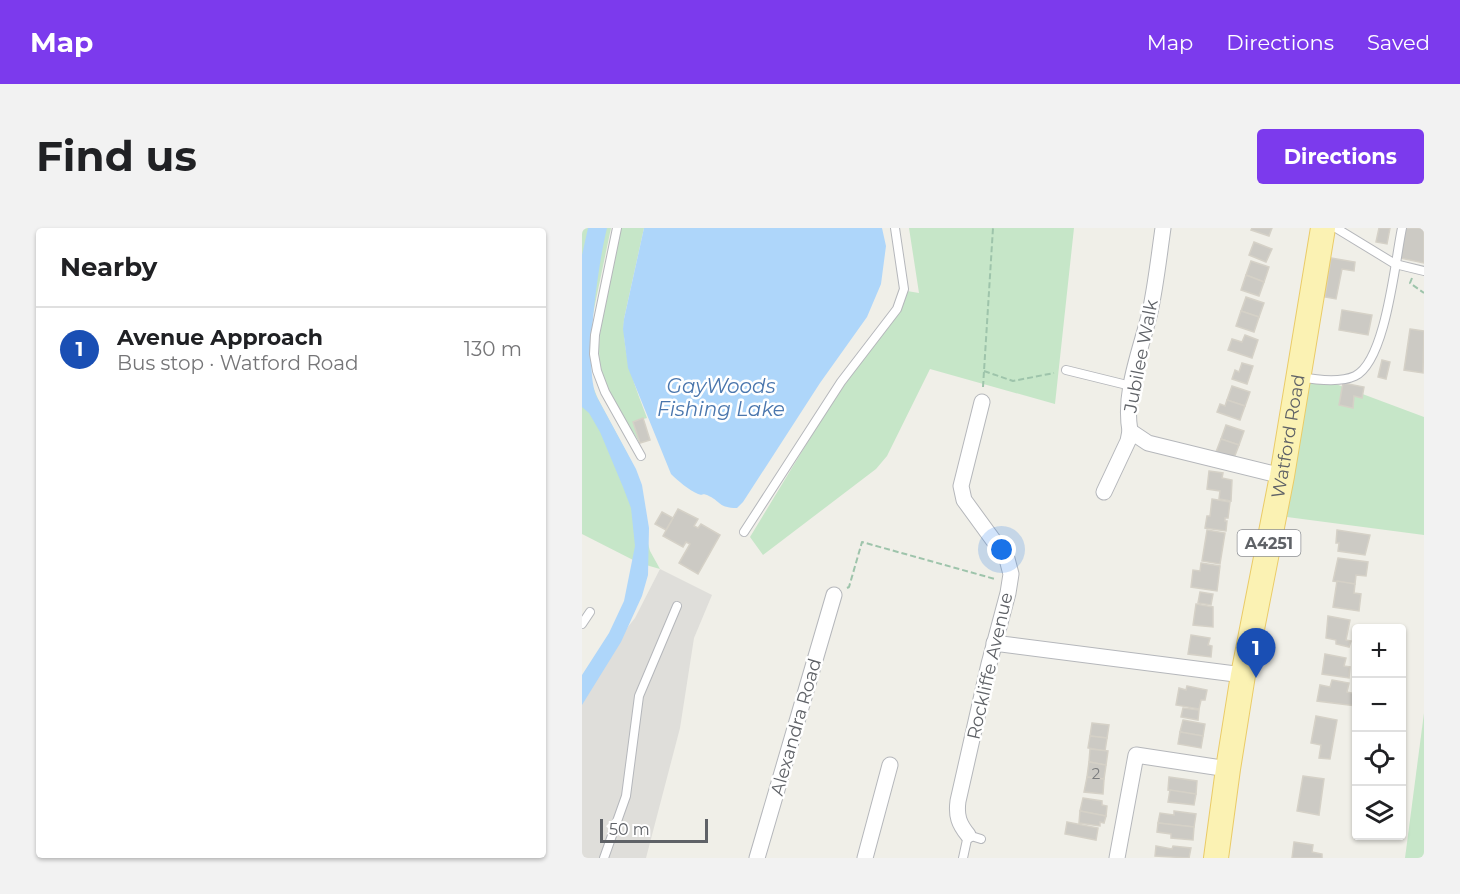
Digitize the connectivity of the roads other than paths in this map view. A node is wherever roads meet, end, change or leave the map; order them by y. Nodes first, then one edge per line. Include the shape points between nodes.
1 (617, 228) edge
2 (895, 228) edge
3 (1163, 228) edge
4 (1323, 228) edge
5 (1336, 228) edge
6 (1402, 228) edge
7 (1395, 264) junction
8 (1424, 272) edge
9 (1066, 370) road end
10 (1299, 376) junction
11 (1131, 386) junction
12 (982, 402) road end
13 (1130, 431) junction
14 (641, 456) dead end
15 (1282, 476) junction
16 (1104, 492) dead end
17 (744, 532) dead end
18 (834, 595) road end
19 (677, 606) dead end
20 (590, 612) dead end
21 (582, 624) edge
22 (994, 642) junction
23 (1243, 675) junction
24 (890, 765) dead end
25 (1227, 769) junction
26 (975, 837) joint
27 (604, 858) edge
28 (757, 858) edge
29 (865, 858) edge
30 (963, 858) edge
31 (1117, 858) edge
32 (1216, 858) edge

1 - 14 lane via 594,354 605,392
2 - 17 lane via 904,289 897,309 841,382
3 - 11 street, Jubilee Walk via 1150,310
4 - 10 main road, Watford Road / A4251
5 - 7 lane
6 - 7 lane
7 - 8 lane
7 - 10 lane via 1378,346 1364,370 1334,380
9 - 11 lane
10 - 15 main road, Watford Road / A4251
11 - 13 street, Jubilee Walk
12 - 22 street, Rockliffe Avenue via 962,492 1006,559 1011,574
13 - 15 street, Jubilee Walk via 1148,443
13 - 16 street
15 - 23 main road, Watford Road / A4251
18 - 28 street, Alexandra Road
19 - 27 lane via 639,696 626,796
20 - 21 lane
22 - 23 street
22 - 26 street, Rockliffe Avenue via 958,801 960,825
23 - 25 main road, Watford Road / A4251
24 - 29 street
25 - 31 street via 1136,755
25 - 32 main road, Watford Road / A4251
26 - 30 lane

